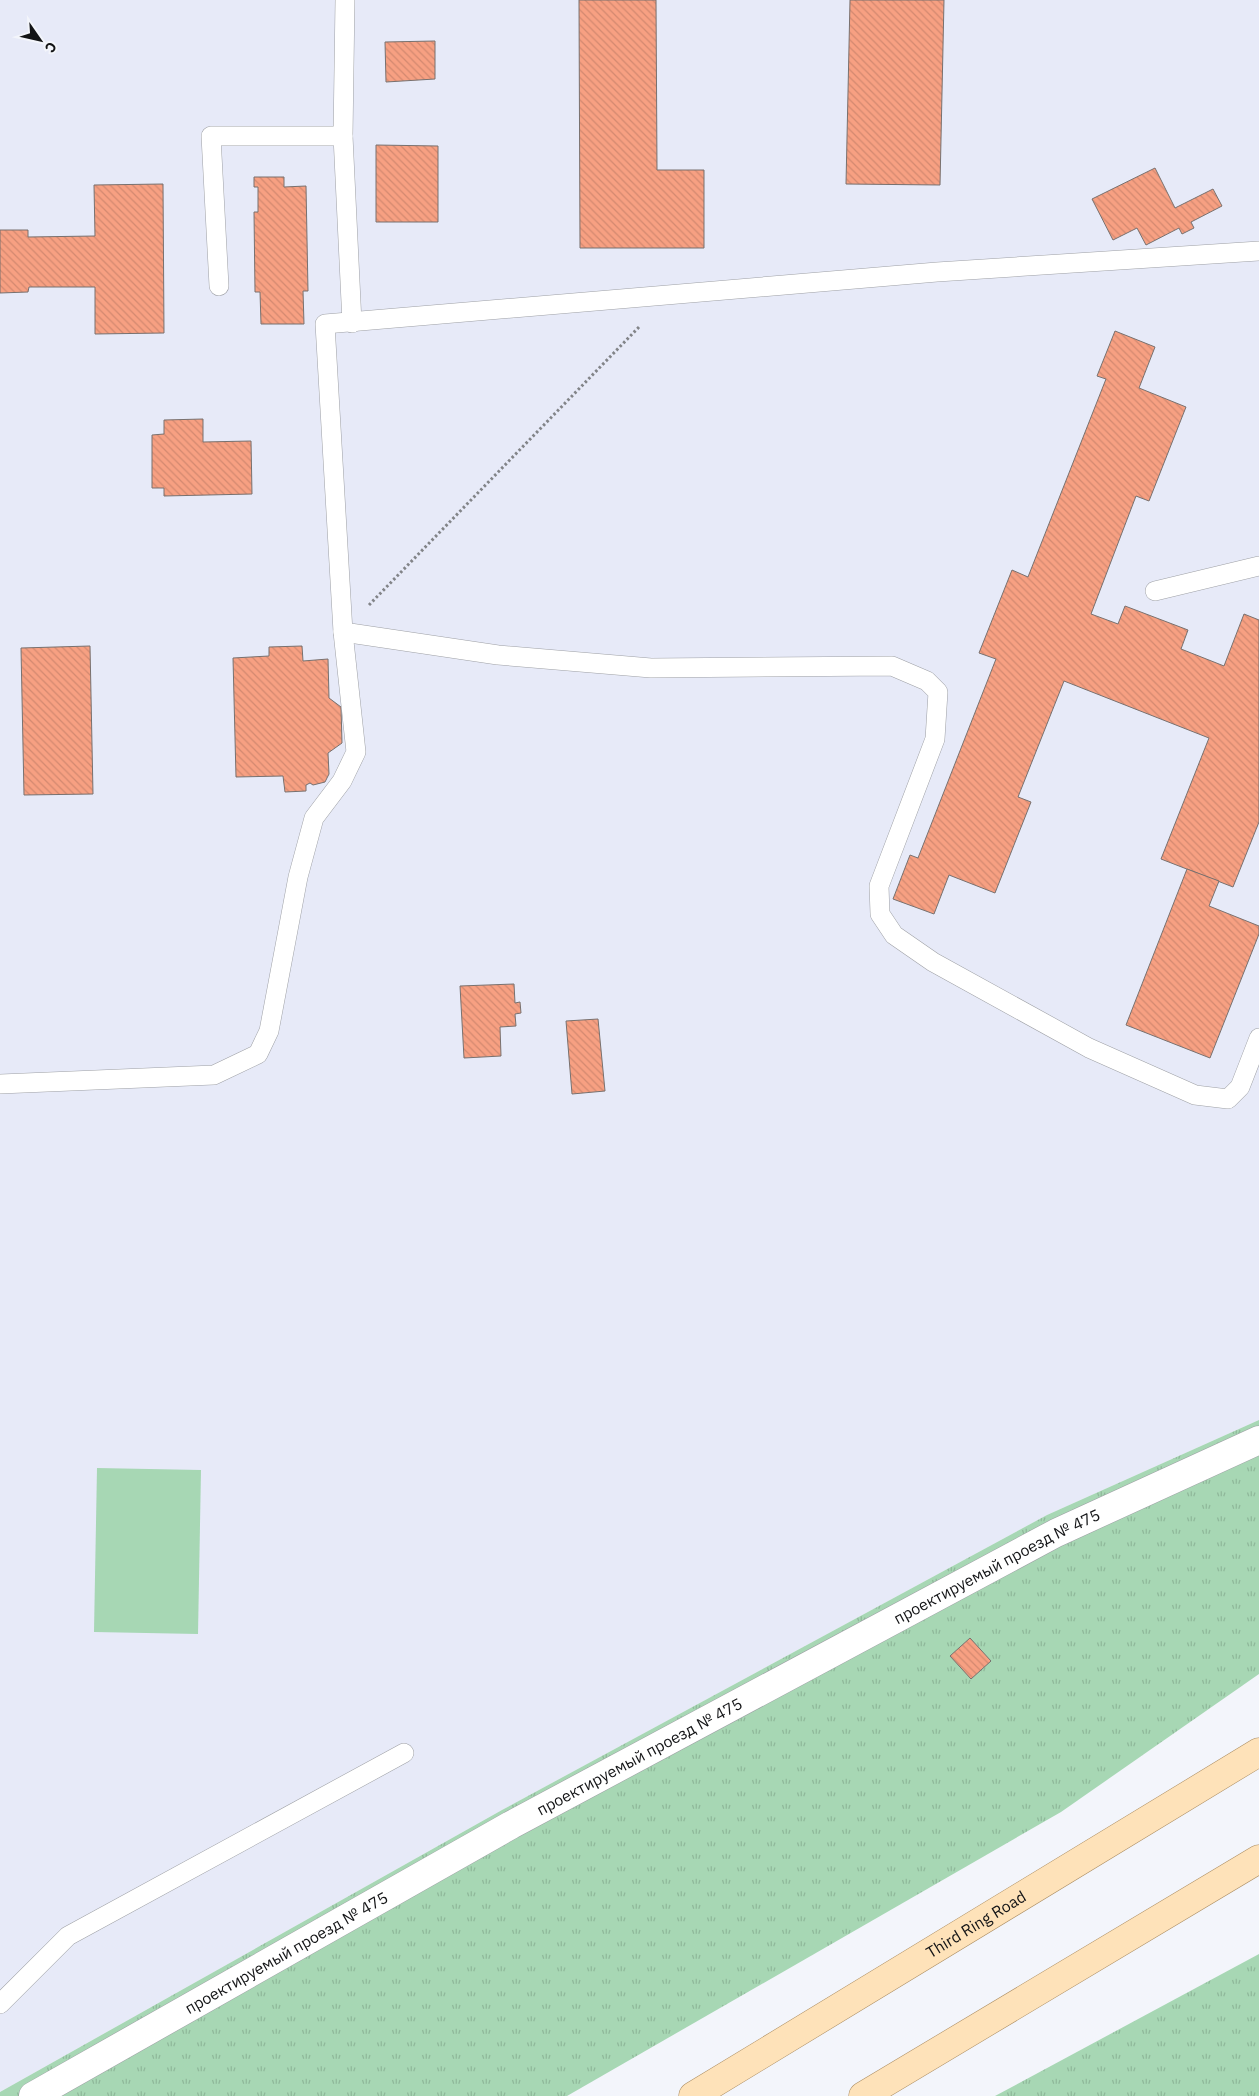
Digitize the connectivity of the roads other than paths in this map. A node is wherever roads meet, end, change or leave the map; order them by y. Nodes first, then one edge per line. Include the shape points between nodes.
1 (344, 0) edge
2 (343, 136) junction
3 (1259, 252) edge
4 (219, 286) dead end
5 (352, 323) junction
6 (1259, 566) edge
7 (1154, 591) dead end
8 (343, 632) junction
9 (1259, 1038) edge
10 (0, 1084) edge
11 (1259, 1440) edge
12 (1259, 1752) edge
13 (404, 1753) dead end
14 (1259, 1859) edge
15 (0, 2004) edge
16 (33, 2096) edge
17 (693, 2096) edge
18 (863, 2096) edge

1 - 2 lane
2 - 4 lane via 211,136
2 - 5 lane
3 - 5 lane via 937,272
5 - 8 lane via 325,324
6 - 7 lane
8 - 9 lane via 498,655 651,668 892,666 927,681 938,692 935,739 879,886 880,914 894,935 934,962 1089,1048 1195,1095 1228,1099 1240,1087
8 - 10 lane via 356,752 342,781 314,818 298,877 269,1031 258,1054 214,1075
11 - 16 street, проектируемый проезд № 475 via 1056,1533 616,1768
12 - 17 main road, Third Ring Road
13 - 15 lane via 68,1936
14 - 18 main road

